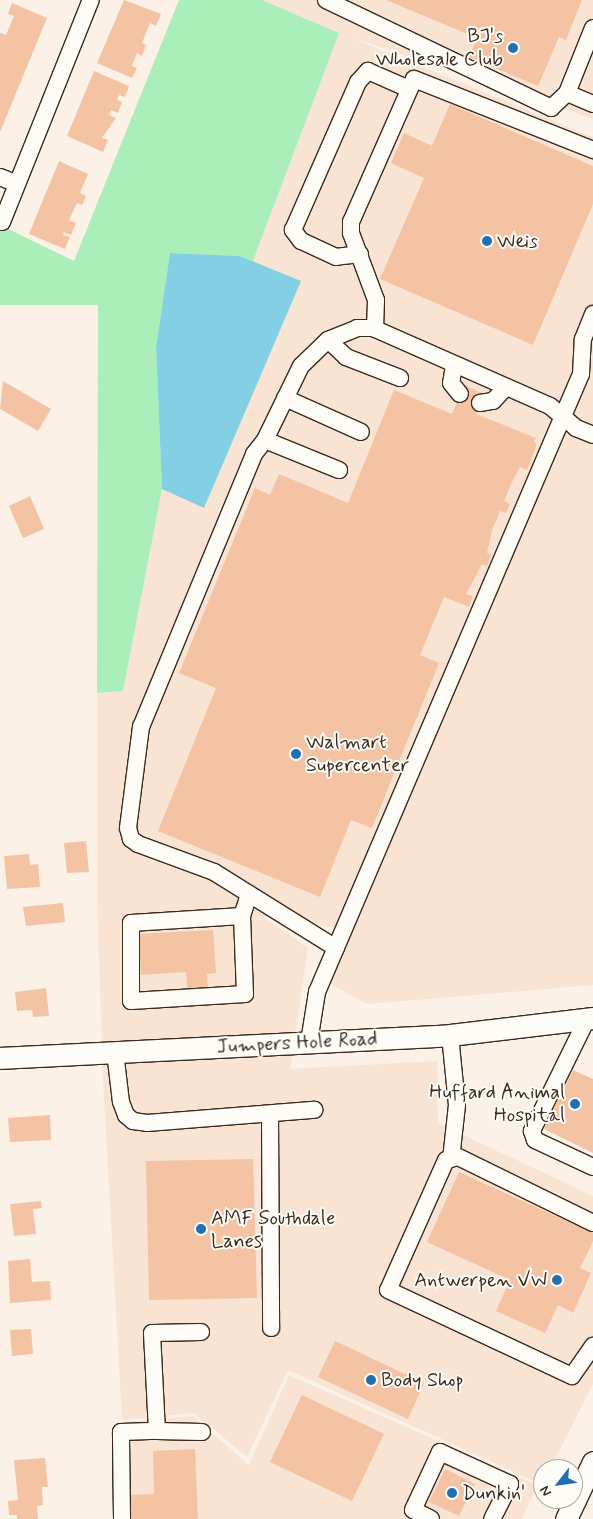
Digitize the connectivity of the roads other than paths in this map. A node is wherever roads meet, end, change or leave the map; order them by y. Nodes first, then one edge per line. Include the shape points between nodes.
1 (91, 0) edge
2 (326, 0) edge
3 (593, 28) edge
4 (410, 89) junction
5 (567, 93) junction
6 (593, 104) edge
7 (593, 150) edge
8 (0, 177) edge
9 (17, 184) junction
10 (2, 222) dead end
11 (360, 254) junction
12 (593, 314) edge
13 (375, 329) junction
14 (328, 340) junction
15 (454, 365) junction
16 (400, 378) dead end
17 (506, 387) junction
18 (460, 394) dead end
19 (285, 398) junction
20 (480, 404) dead end
21 (562, 416) junction
22 (361, 432) dead end
23 (593, 435) edge
24 (265, 440) junction
25 (339, 470) dead end
26 (249, 894) junction
27 (242, 916) junction
28 (336, 948) junction
29 (590, 1018) edge
30 (450, 1035) junction
31 (309, 1042) junction
32 (115, 1052) junction
33 (0, 1058) edge
34 (314, 1110) dead end
35 (270, 1114) junction
36 (451, 1159) junction
37 (593, 1167) edge
38 (593, 1224) edge
39 (271, 1328) dead end
40 (201, 1332) dead end
41 (592, 1344) edge
42 (157, 1432) junction
43 (202, 1432) dead end
44 (593, 1462) edge
45 (122, 1519) edge
46 (431, 1519) edge
47 (492, 1519) edge
48 (566, 1519) edge

1 - 9 street
2 - 5 street via 551,108
3 - 5 street
4 - 7 street via 414,79
4 - 11 street via 352,222 351,233
4 - 11 street via 368,71 358,82 293,230 301,240 336,256
5 - 6 street
8 - 9 street
9 - 10 street
11 - 13 street via 376,300
12 - 21 street via 583,340 581,374
13 - 14 street via 357,328
13 - 15 street
14 - 16 street via 346,358
14 - 19 street via 300,366
15 - 17 street
15 - 18 street via 451,383
17 - 20 street via 493,401
17 - 21 street via 550,406
19 - 22 street
19 - 24 street
21 - 23 street via 576,428
21 - 28 street
24 - 25 street
24 - 26 street via 254,454 141,727 128,828 131,839 138,844 214,872
26 - 27 street
26 - 28 street
27 - 27 street via 245,994 131,1001 131,923
28 - 31 street via 318,992
29 - 30 main road, Jumpers Hole Road
29 - 37 street via 532,1131 535,1140
30 - 31 main road, Jumpers Hole Road
30 - 36 street via 457,1104
31 - 32 main road, Jumpers Hole Road
32 - 33 main road, Jumpers Hole Road
32 - 35 street via 121,1102 126,1115 134,1121 146,1123
34 - 35 street
35 - 39 street
36 - 38 street via 458,1157
36 - 41 street via 446,1160 388,1290 572,1376
40 - 42 street via 152,1333
42 - 43 street
42 - 45 street via 121,1432
44 - 48 main road
46 - 47 street via 413,1510 440,1452 510,1484

